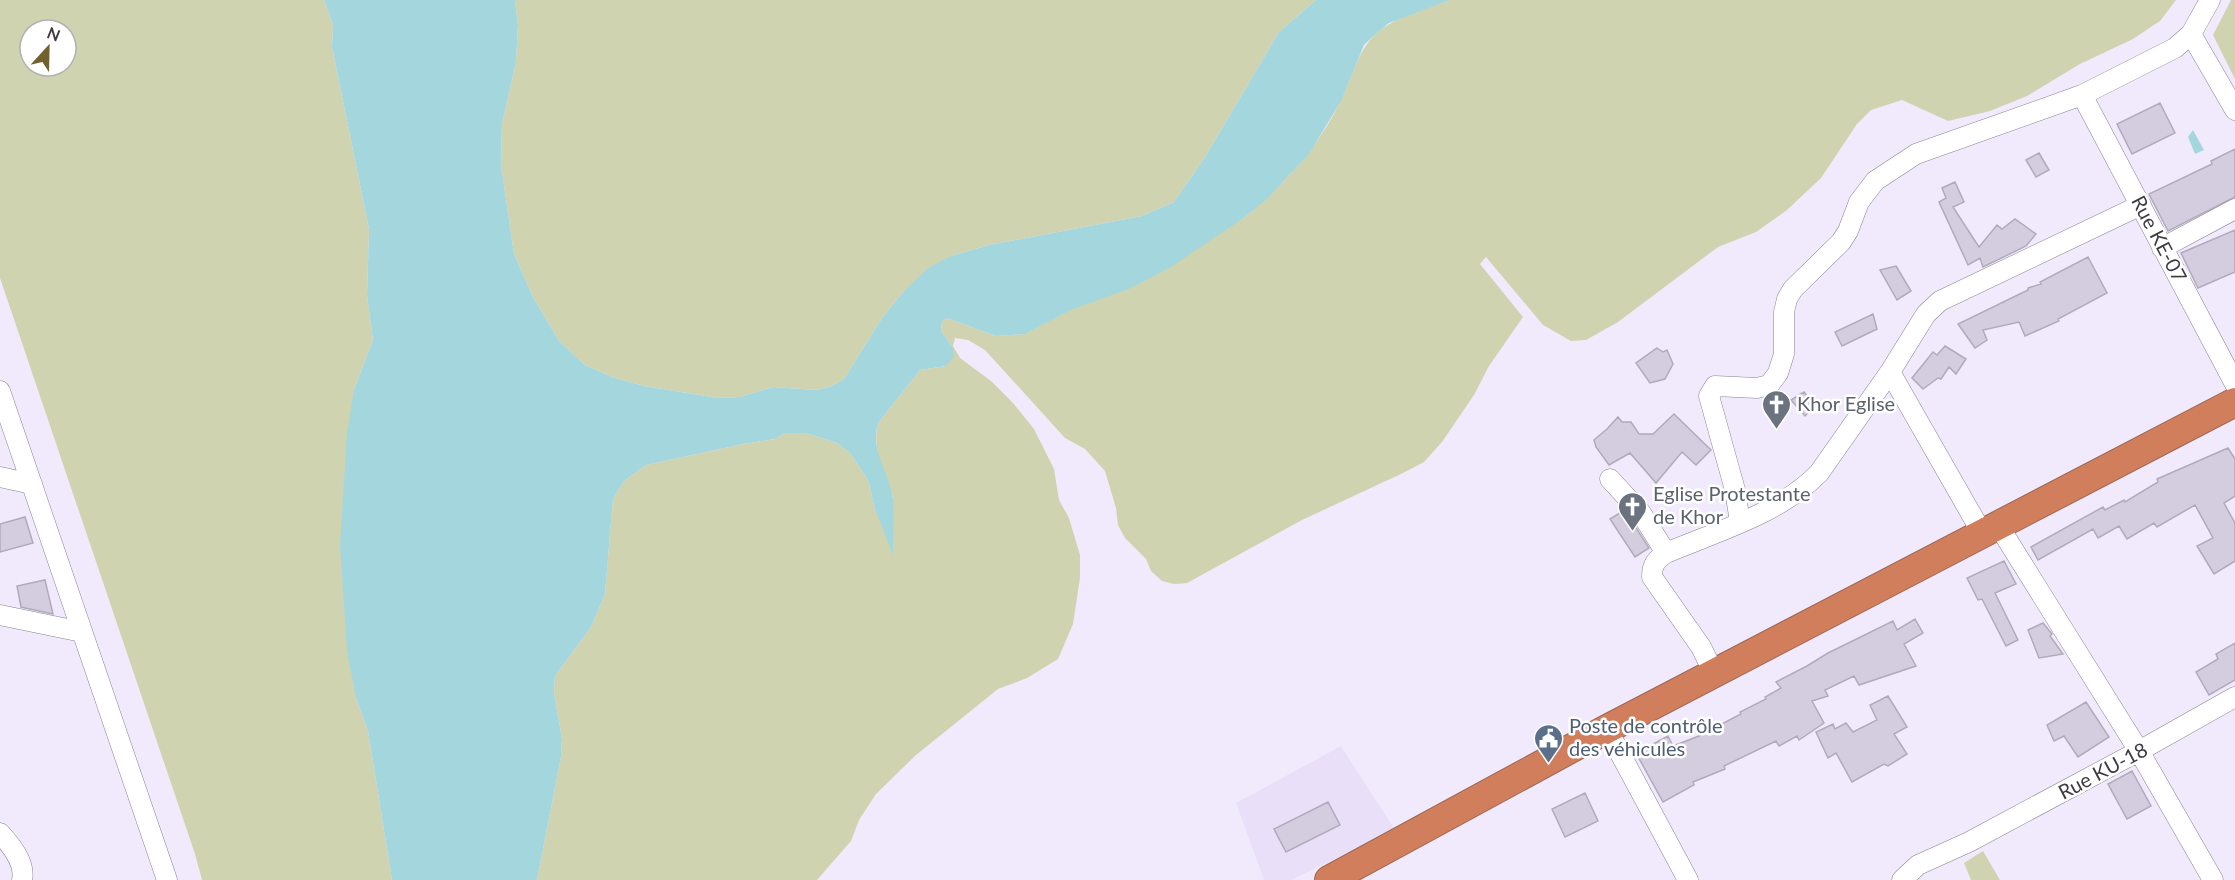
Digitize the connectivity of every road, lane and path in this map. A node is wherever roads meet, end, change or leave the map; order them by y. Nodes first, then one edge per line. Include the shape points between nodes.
1 (2210, 0) edge
2 (2192, 34) junction
3 (2082, 95) junction
4 (2235, 110) edge
5 (2141, 205) junction
6 (2235, 209) edge
7 (2162, 248) junction
8 (1890, 372) junction
9 (2235, 384) edge
10 (0, 391) edge
11 (2235, 402) edge
12 (0, 477) edge
13 (1610, 479) dead end
14 (32, 484) junction
15 (1740, 522) junction
16 (1990, 529) junction
17 (1666, 554) junction
18 (0, 615) edge
19 (82, 632) junction
20 (1714, 673) junction
21 (2235, 697) edge
22 (1607, 729) junction
23 (2139, 752) junction
24 (0, 833) edge
25 (22, 880) edge
26 (166, 880) edge
27 (1329, 880) edge
28 (1688, 880) edge
29 (1902, 880) edge
30 (2213, 880) edge

1 - 2 street
2 - 3 street via 2175,48
2 - 4 street
3 - 5 street, Rue KE-07
3 - 15 street via 1916,154 1875,181 1859,202 1841,242 1787,299 1784,354 1769,385 1715,386 1709,396
5 - 7 street, Rue KE-07
5 - 8 street via 1940,301 1926,315
6 - 7 street
7 - 9 street, Rue KE-07
8 - 15 street via 1809,483
8 - 16 street
10 - 14 street
11 - 16 highway
12 - 14 street
13 - 17 street via 1641,513
14 - 19 street
15 - 17 street
16 - 20 highway
16 - 23 street
17 - 20 street via 1652,567 1652,577 1701,647
18 - 19 street
19 - 26 street
20 - 22 highway
21 - 23 street, Rue KU-18
22 - 27 highway
22 - 28 street
23 - 29 street, Rue KU-18 via 1918,865
23 - 30 street
24 - 25 street via 17,854

